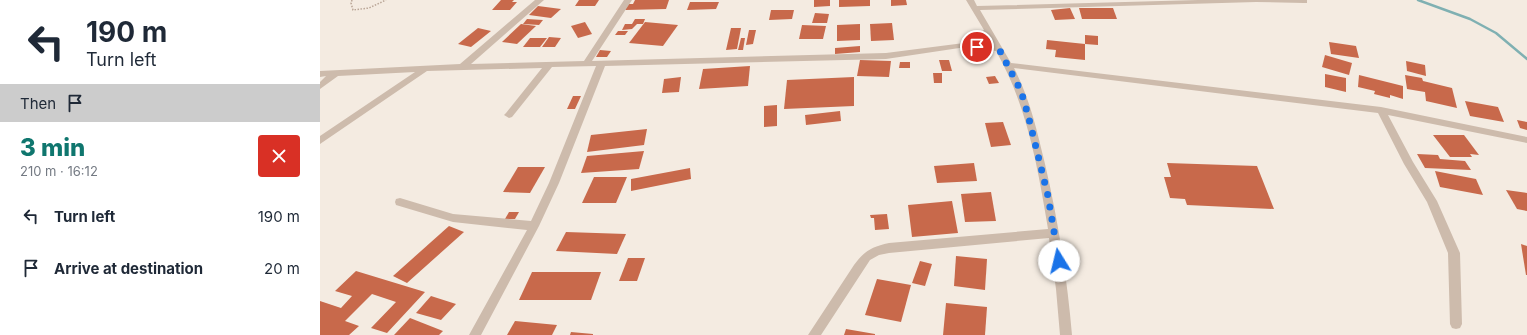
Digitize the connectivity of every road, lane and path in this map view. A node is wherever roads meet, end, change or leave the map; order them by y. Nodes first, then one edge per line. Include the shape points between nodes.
1 (352, 0) edge
2 (386, 0) edge
3 (540, 0) edge
4 (628, 0) edge
5 (1304, 1) edge
6 (972, 4) edge
7 (988, 32) junction
8 (966, 45) junction
9 (999, 49) junction
10 (586, 64) junction
11 (549, 65) junction
12 (601, 65) junction
13 (1008, 65) junction
14 (462, 67) junction
15 (426, 69) junction
16 (320, 74) edge
17 (335, 74) junction
18 (320, 86) edge
19 (1381, 110) junction
20 (509, 115) dead end
21 (1527, 140) edge
22 (320, 141) edge
23 (400, 202) dead end
24 (534, 226) junction
25 (1054, 233) junction
26 (1456, 324) dead end
27 (475, 335) edge
28 (814, 335) edge
29 (1066, 335) edge

1 - 2 path via 353,10 369,8
3 - 14 street
4 - 10 street
5 - 6 street
6 - 7 street
7 - 8 street
7 - 9 street
8 - 9 street
8 - 12 street via 886,56
9 - 13 street
10 - 11 street
10 - 12 street
11 - 14 street
11 - 20 street
12 - 24 street
13 - 19 street
13 - 25 street via 1021,91 1028,115 1048,196
14 - 15 street
15 - 17 street
15 - 22 street
16 - 17 street
17 - 18 street
19 - 21 street
19 - 26 street via 1432,201 1454,253
23 - 24 street via 453,218
24 - 27 street
25 - 28 street via 876,251 866,257
25 - 29 street via 1063,289

